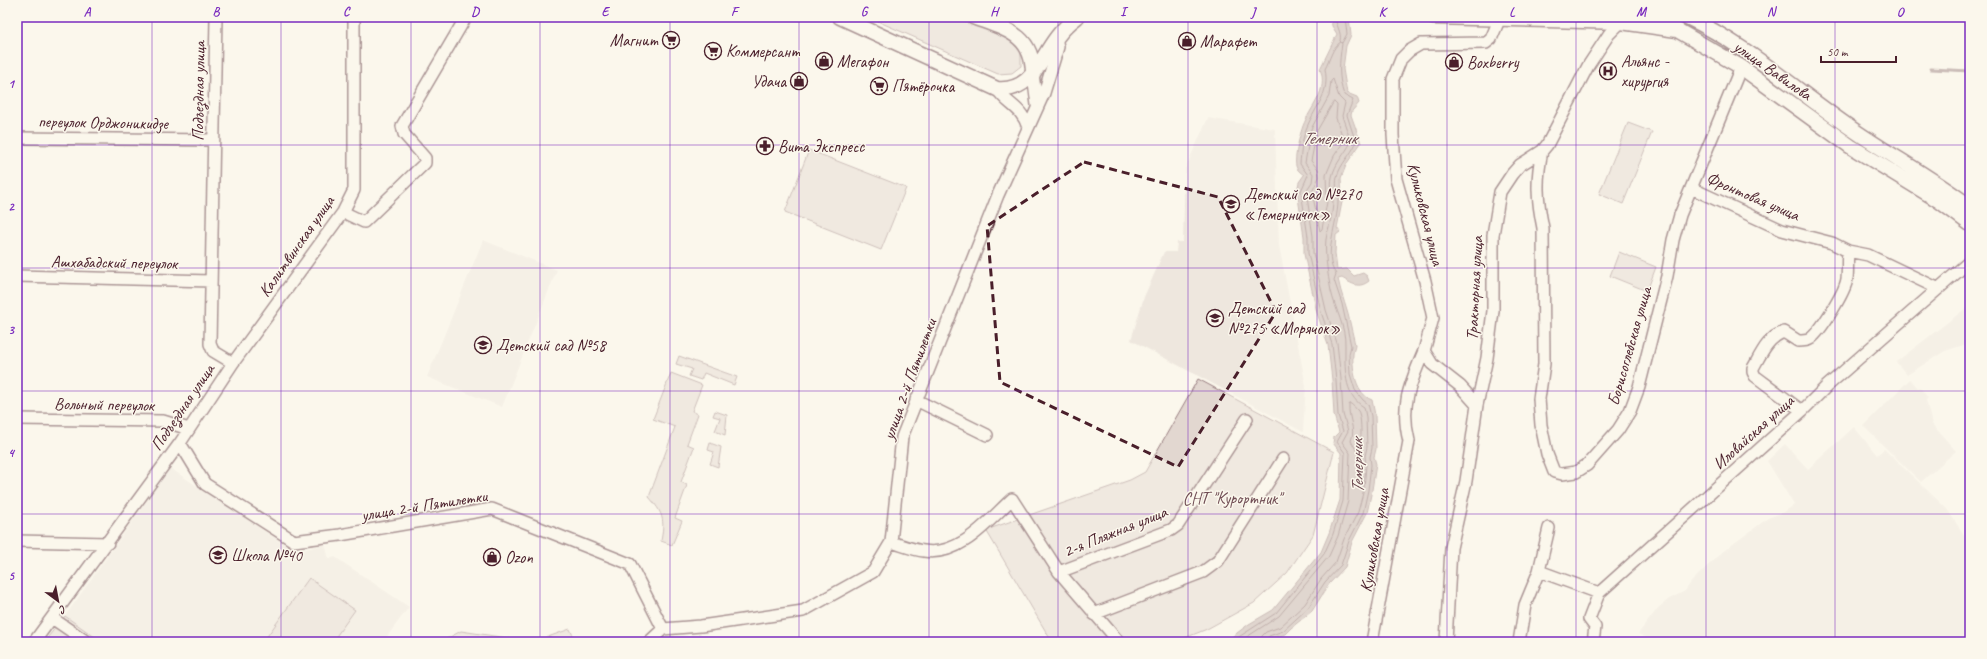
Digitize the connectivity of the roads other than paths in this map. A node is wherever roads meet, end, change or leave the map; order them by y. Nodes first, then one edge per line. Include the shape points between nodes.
1 (216, 17) edge
2 (354, 17) edge
3 (466, 17) edge
4 (840, 17) edge
5 (973, 17) edge
6 (1077, 17) edge
7 (1433, 17) edge
8 (1686, 17) edge
9 (1622, 19) edge
10 (1499, 20) junction
11 (1655, 21) edge
12 (1056, 38) junction
13 (1740, 68) junction
14 (1033, 74) junction
15 (997, 88) junction
16 (1037, 108) junction
17 (1028, 127) junction
18 (17, 138) edge
19 (214, 140) junction
20 (1542, 151) junction
21 (1691, 188) junction
22 (1970, 207) edge
23 (344, 212) junction
24 (1970, 224) edge
25 (1848, 251) junction
26 (1970, 261) edge
27 (17, 276) edge
28 (211, 281) junction
29 (1938, 288) junction
30 (1424, 351) junction
31 (233, 363) junction
32 (916, 400) junction
33 (1477, 405) junction
34 (1802, 411) junction
35 (17, 419) edge
36 (1247, 419) dead end
37 (189, 429) junction
38 (987, 435) dead end
39 (180, 443) junction
40 (1283, 459) dead end
41 (1549, 528) dead end
42 (17, 541) edge
43 (108, 542) junction
44 (891, 542) junction
45 (1539, 571) junction
46 (1059, 572) junction
47 (1599, 593) junction
48 (1094, 614) junction
49 (52, 618) junction
50 (663, 629) junction
51 (34, 642) edge
52 (87, 642) edge
53 (649, 642) edge
54 (1119, 642) edge
55 (1372, 642) edge
56 (1446, 642) edge
57 (1519, 642) edge
58 (1593, 642) edge

1 - 19 street, Подъездная улица
2 - 23 street, Калитвинская улица via 354,190
3 - 23 street via 402,126 404,134 424,158 425,163 364,222
4 - 15 main road
5 - 14 main road via 995,25 1023,41 1033,60
6 - 12 main road
7 - 10 main road, улица Вавилова
8 - 22 main road, улица Вавилова via 1702,24 1754,58 1858,133
9 - 10 main road, улица Вавилова
9 - 11 main road, улица Вавилова
9 - 20 street, Тракторная улица via 1588,66 1548,145
10 - 30 street, Куликовская улица via 1491,39 1486,43 1421,44 1401,59 1393,79 1396,179 1433,318
11 - 13 main road, улица Вавилова via 1677,30
12 - 14 main road
12 - 16 street, улица 2-й Пятилетки via 1057,52
13 - 21 street, Борисоглебская улица
13 - 24 main road, улица Вавилова via 1850,146 1938,200
14 - 15 main road via 1014,88
14 - 16 street
15 - 17 street via 1001,96 1019,109
16 - 17 street, улица 2-й Пятилетки
17 - 32 street, улица 2-й Пятилетки
18 - 19 street, переулок Орджоникидзе
19 - 28 street, Подъездная улица
20 - 21 street, Борисоглебская улица via 1537,176 1543,228 1544,364 1539,399 1540,418 1547,454 1554,472 1562,474 1576,472 1587,465 1618,430 1630,411 1639,387 1667,276 1673,240
20 - 33 street, Тракторная улица via 1520,165 1500,192 1493,235 1493,311
21 - 25 street, Фронтовая улица via 1782,230 1832,243
23 - 31 street, Калитвинская улица
25 - 29 street, Фронтовая улица via 1868,255
25 - 34 street via 1844,291 1816,333 1809,340 1798,341 1784,332 1776,335 1766,345 1753,368 1755,376
26 - 29 street, Иловайская улица
27 - 28 street, Ашхабадский переулок
28 - 31 street, Подъездная улица via 210,344 213,351
29 - 34 street, Иловайская улица
30 - 33 street via 1432,364 1460,386
30 - 55 street, Куликовская улица via 1405,404 1405,426 1409,441
31 - 37 street, Подъездная улица
32 - 38 street
32 - 44 street, улица 2-й Пятилетки via 902,437
33 - 56 street, Тракторная улица via 1466,481 1451,548
34 - 47 street, Иловайская улица
35 - 37 street, Вольный переулок via 163,421
36 - 46 street, 2-я Пляжная улица via 1178,525 1171,530
37 - 39 street, Подъездная улица
39 - 43 street, Подъездная улица
39 - 50 street, улица 2-й Пятилетки via 205,484 294,540 340,535 492,508 630,564
40 - 48 street via 1218,560 1203,572
41 - 45 street
42 - 43 street
43 - 49 street, Подъездная улица
44 - 46 street via 925,551 943,550 970,539 1012,499
44 - 50 street, улица 2-й Пятилетки via 873,572 803,611
45 - 47 street
45 - 57 street via 1525,605
46 - 48 street
47 - 58 street, Иловайская улица via 1589,619 1595,627
48 - 54 street
49 - 51 street, Подъездная улица
49 - 52 street
50 - 53 street

